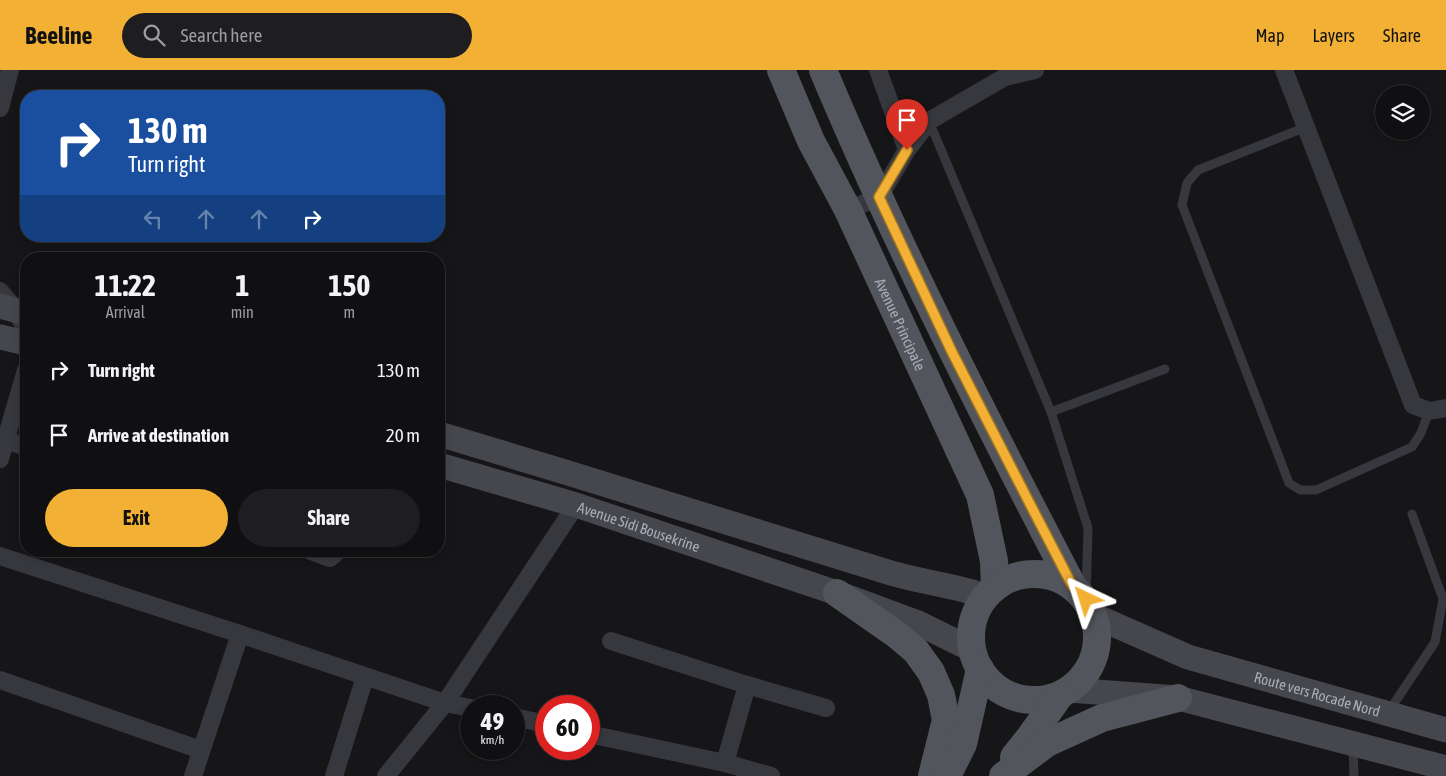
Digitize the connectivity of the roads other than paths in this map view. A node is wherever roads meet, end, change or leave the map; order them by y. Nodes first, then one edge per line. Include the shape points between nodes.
1 (10, 70) edge
2 (781, 70) edge
3 (823, 70) edge
4 (878, 70) edge
5 (1035, 70) edge
6 (1284, 70) edge
7 (1005, 74) edge
8 (0, 108) edge
9 (929, 121) junction
10 (1306, 127) junction
11 (907, 150) junction
12 (879, 197) junction
13 (848, 210) junction
14 (0, 290) edge
15 (17, 315) edge
16 (0, 337) edge
17 (20, 342) edge
18 (1165, 369) dead end
19 (20, 391) edge
20 (1446, 408) edge
21 (1429, 411) junction
22 (1052, 412) junction
23 (445, 436) edge
24 (6, 440) junction
25 (20, 446) edge
26 (0, 459) edge
27 (445, 467) edge
28 (576, 506) junction
29 (1412, 514) dead end
30 (0, 556) edge
31 (990, 592) junction
32 (836, 593) junction
33 (1084, 600) junction
34 (240, 634) junction
35 (611, 641) dead end
36 (976, 659) junction
37 (366, 677) junction
38 (0, 680) edge
39 (746, 685) junction
40 (1064, 692) junction
41 (1178, 698) junction
42 (444, 703) junction
43 (460, 706) edge
44 (826, 708) dead end
45 (1387, 713) junction
46 (1446, 730) edge
47 (600, 736) edge
48 (1353, 744) junction
49 (201, 750) junction
50 (725, 763) junction
51 (1446, 768) edge
52 (748, 773) edge
53 (192, 776) edge
54 (334, 776) edge
55 (386, 776) edge
56 (771, 776) edge
57 (932, 776) edge
58 (947, 776) edge
59 (998, 776) edge
60 (1004, 776) edge
61 (1354, 776) edge

1 - 8 street
2 - 13 main road, Avenue Principale via 811,141
3 - 12 main road
4 - 11 street
5 - 7 street
6 - 10 street
7 - 9 street
9 - 11 street
9 - 22 lane
10 - 21 street via 1413,405
10 - 21 lane via 1198,170 1187,183 1182,205 1289,483 1300,490 1316,490 1412,447
11 - 12 street
12 - 13 street
12 - 33 main road via 952,352
13 - 31 main road, Avenue Principale via 980,495 994,561
14 - 15 street
16 - 17 main road
18 - 22 lane
19 - 24 street
20 - 21 street
22 - 33 lane via 1088,528
23 - 31 main road via 900,576 970,591
24 - 25 street
24 - 26 street
27 - 28 main road, Avenue Sidi Bousekrine
28 - 32 main road, Avenue Sidi Bousekrine
28 - 42 street
29 - 45 lane via 1443,599 1435,642
30 - 34 street
31 - 33 main road via 1009,579 1041,574 1057,578
31 - 36 main road via 976,613 972,631
32 - 36 main road via 918,623
32 - 57 main road via 897,635 916,651 931,672 941,695 946,720
33 - 40 main road via 1098,637 1094,658 1084,676
33 - 45 main road, Route vers Rocade Nord via 1188,658
34 - 37 street
34 - 49 street
35 - 39 street
36 - 40 main road via 991,683 1006,694 1042,699
36 - 58 main road via 964,744
37 - 42 street
37 - 54 street
38 - 49 street
39 - 44 street
39 - 50 street
40 - 41 main road
40 - 59 main road
41 - 48 main road
41 - 60 main road via 1102,718 1048,743
42 - 43 street
42 - 55 street
45 - 46 main road, Route vers Rocade Nord
47 - 50 street
48 - 51 main road
48 - 61 lane
49 - 53 street
50 - 52 street
52 - 56 street

